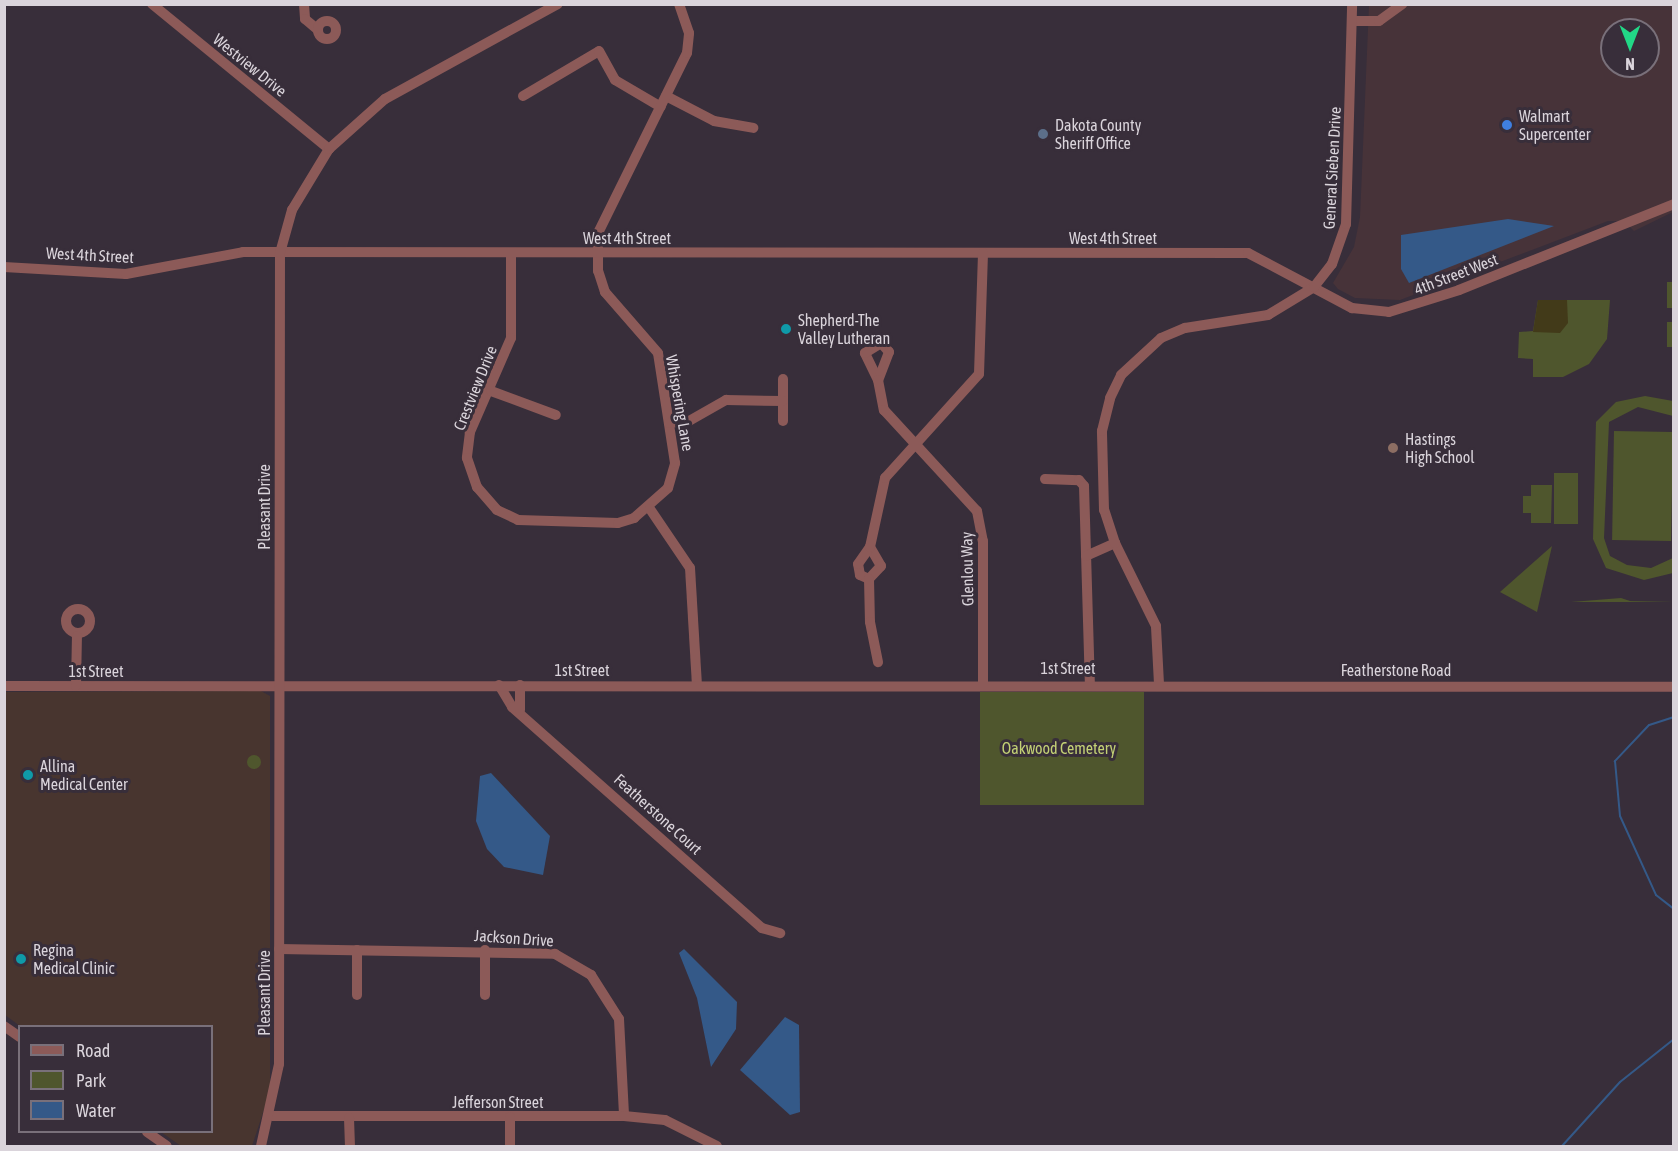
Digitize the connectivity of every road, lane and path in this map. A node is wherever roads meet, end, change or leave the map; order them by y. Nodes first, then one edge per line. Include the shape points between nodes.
1 (152, 4) edge
2 (304, 4) edge
3 (558, 4) edge
4 (679, 4) edge
5 (1352, 4) edge
6 (1402, 4) edge
7 (1352, 21) junction
8 (318, 30) dead end
9 (523, 96) dead end
10 (666, 96) junction
11 (661, 107) junction
12 (753, 128) dead end
13 (329, 149) junction
14 (1674, 204) edge
15 (280, 253) junction
16 (597, 253) junction
17 (511, 254) junction
18 (983, 254) junction
19 (1252, 255) joint
20 (4, 267) edge
21 (1314, 287) junction
22 (783, 379) dead end
23 (878, 380) dead end
24 (491, 391) junction
25 (783, 401) junction
26 (556, 415) dead end
27 (783, 422) dead end
28 (669, 423) junction
29 (916, 443) junction
30 (1045, 479) dead end
31 (650, 509) junction
32 (1114, 543) junction
33 (870, 546) junction
34 (1086, 556) junction
35 (869, 579) junction
36 (77, 636) dead end
37 (878, 662) dead end
38 (983, 683) junction
39 (1090, 684) junction
40 (1159, 684) junction
41 (278, 685) junction
42 (499, 685) junction
43 (520, 685) junction
44 (697, 685) junction
45 (4, 686) edge
46 (76, 686) junction
47 (1674, 687) edge
48 (520, 710) junction
49 (780, 933) dead end
50 (279, 949) junction
51 (357, 950) junction
52 (485, 950) junction
53 (357, 995) dead end
54 (485, 995) dead end
55 (4, 1026) edge
56 (18, 1036) edge
57 (272, 1116) junction
58 (624, 1116) junction
59 (510, 1117) junction
60 (349, 1118) junction
61 (150, 1133) edge
62 (167, 1146) edge
63 (261, 1146) edge
64 (350, 1146) edge
65 (510, 1146) edge
66 (717, 1146) edge

1 - 13 street, Westview Drive
2 - 8 street via 305,19
3 - 13 street, Pleasant Drive via 385,99
4 - 10 street, Whispering Lane via 689,33 687,53
5 - 7 street, General Sieben Drive
6 - 7 street via 1379,21
7 - 21 street, General Sieben Drive via 1346,224 1340,248
9 - 11 street via 599,51 615,80
10 - 11 street, Whispering Lane
10 - 12 street via 714,121
11 - 16 street, Whispering Lane via 602,216
13 - 15 street, Pleasant Drive via 292,210
14 - 21 street, 4th Street West via 1404,310 1352,308
15 - 17 street, West 4th Street
15 - 20 street, West 4th Street via 217,254 126,274
15 - 41 street, Pleasant Drive
16 - 17 street, West 4th Street
16 - 18 street, West 4th Street
16 - 28 street, Whispering Lane via 606,292 658,353
17 - 24 street, Crestview Drive via 511,338
18 - 19 street, West 4th Street
18 - 29 street via 981,369 966,393
19 - 21 street, 4th Street West
21 - 32 street, General Sieben Drive via 1268,315 1185,328 1161,338 1121,375 1102,431 1104,510
22 - 25 street
23 - 29 street, Glenlou Way via 884,410
24 - 26 street
24 - 31 street, Crestview Drive via 470,432 467,458 477,487 497,510 540,524 618,523
25 - 27 street
25 - 28 street via 726,400 689,422
28 - 31 street, Whispering Lane via 675,463 668,488
29 - 33 street via 885,478
29 - 38 street, Glenlou Way via 970,501 982,526
30 - 34 street via 1083,482
31 - 44 street via 690,568
32 - 34 street
32 - 40 street, General Sieben Drive via 1156,626
33 - 35 street via 881,566
33 - 35 street via 858,569
34 - 39 street
35 - 37 street via 870,621
36 - 46 street
38 - 39 street, 1st Street
38 - 44 street, 1st Street
39 - 40 street, 1st Street
40 - 47 street, Featherstone Road
41 - 42 street, 1st Street
41 - 46 street, 1st Street
41 - 50 street, Pleasant Drive
42 - 43 street, 1st Street
42 - 48 street, Featherstone Court via 503,699
43 - 44 street, 1st Street
43 - 48 street
45 - 46 street, 1st Street
48 - 49 street, Featherstone Court via 762,928
50 - 51 street, Jackson Drive
50 - 57 street, Pleasant Drive via 279,1064
51 - 52 street, Jackson Drive
51 - 53 street
52 - 54 street
52 - 58 street, Jackson Drive via 555,954 591,975 619,1018
55 - 56 street
57 - 60 street, Jefferson Street
57 - 63 street, Pleasant Drive
58 - 59 street, Jefferson Street
58 - 66 street, Jefferson Street via 665,1120
59 - 60 street, Jefferson Street
59 - 65 street
60 - 64 street
61 - 62 street

